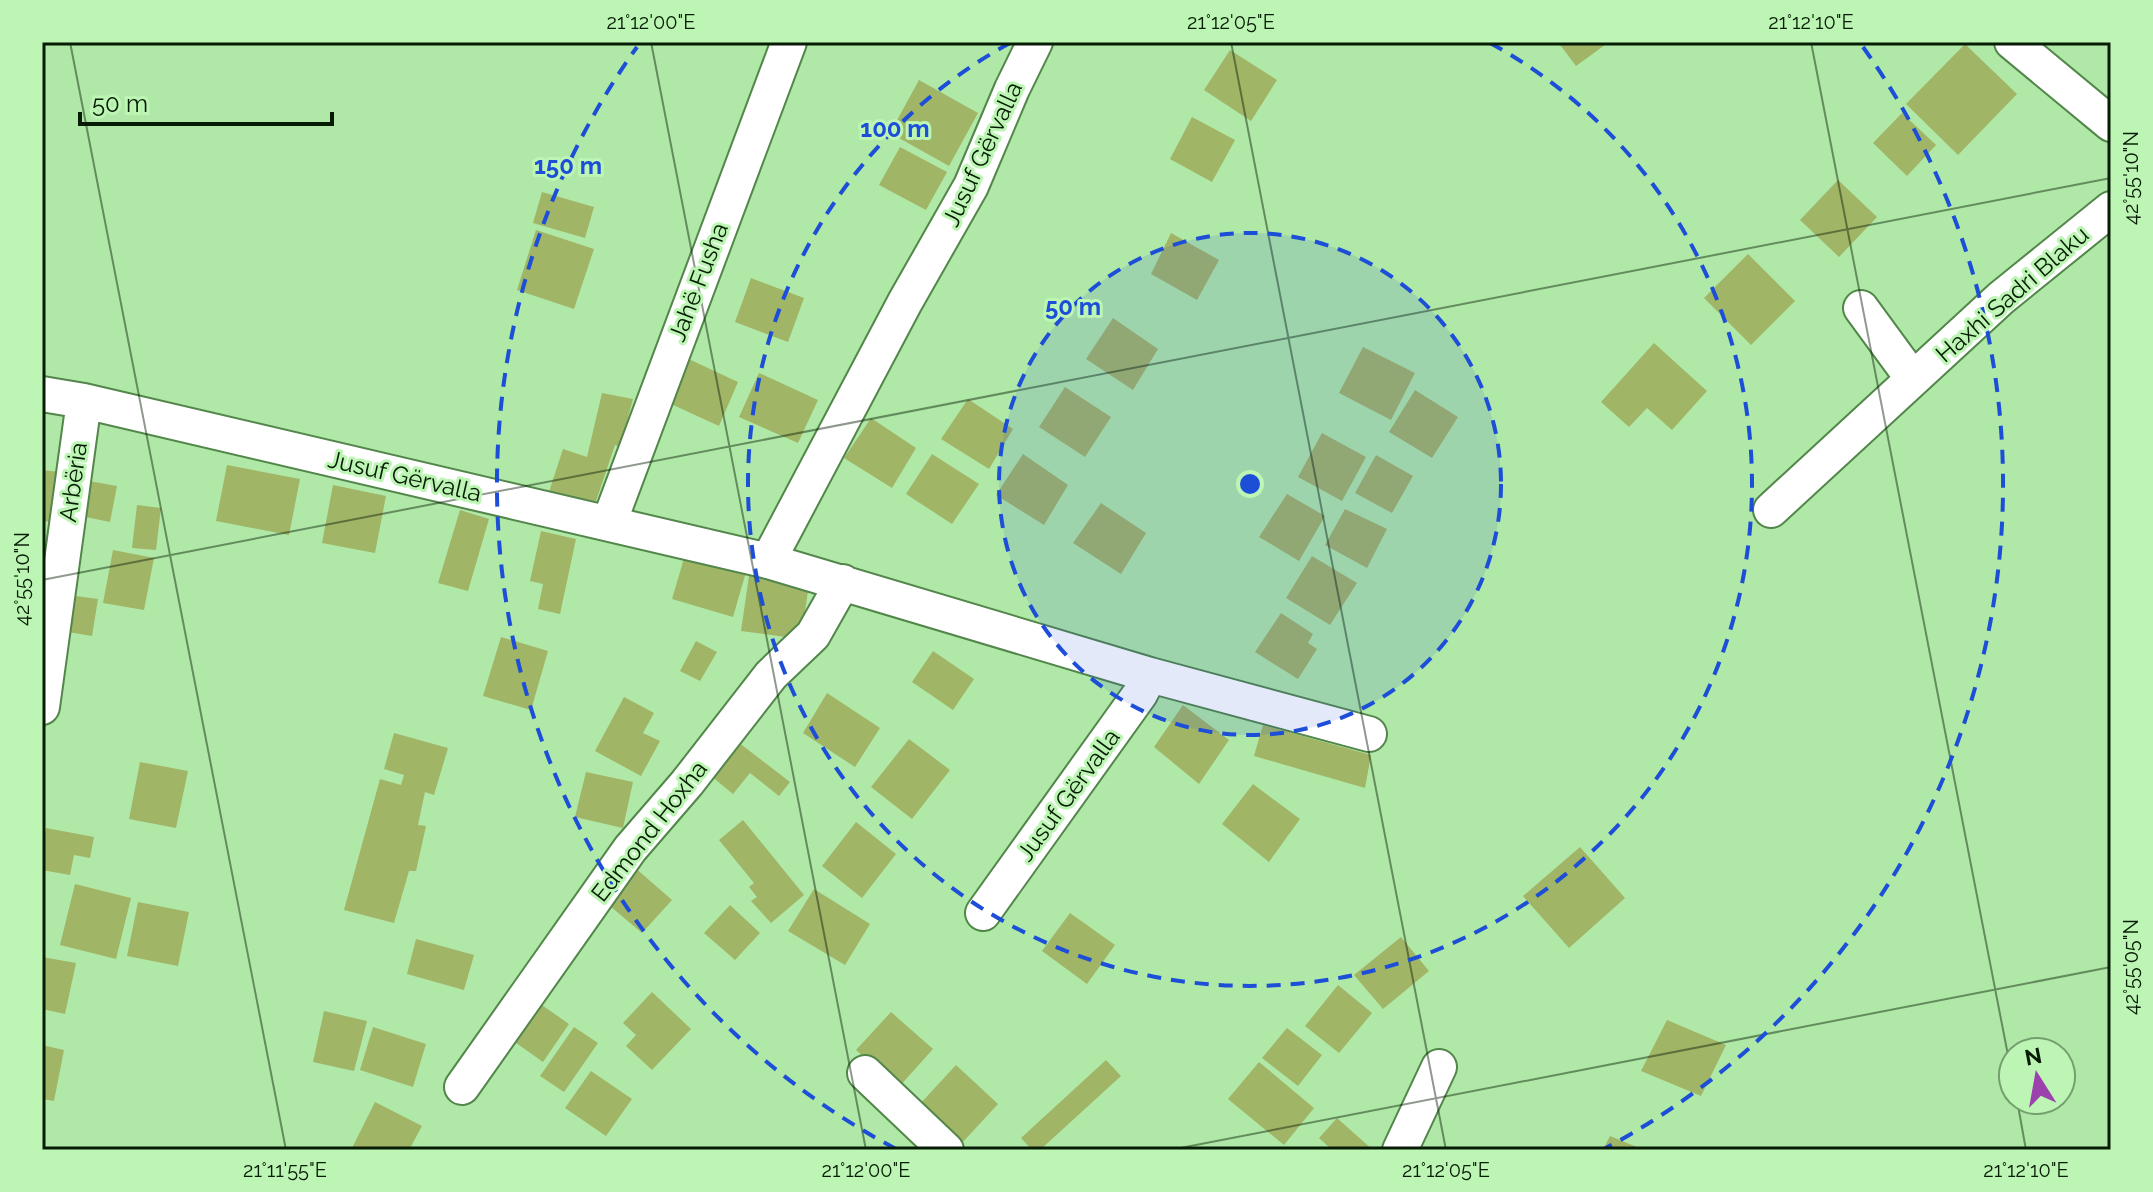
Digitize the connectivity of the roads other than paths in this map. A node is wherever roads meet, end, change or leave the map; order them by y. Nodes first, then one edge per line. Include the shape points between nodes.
1 (789, 42) edge
2 (1035, 42) edge
3 (2012, 42) edge
4 (2111, 124) edge
5 (2111, 209) edge
6 (1861, 308) dead end
7 (1913, 379) junction
8 (42, 394) edge
9 (84, 401) junction
10 (1771, 510) dead end
11 (609, 523) junction
12 (768, 561) junction
13 (843, 582) junction
14 (1150, 675) junction
15 (42, 707) edge
16 (1369, 734) dead end
17 (983, 913) dead end
18 (1439, 1067) dead end
19 (865, 1073) dead end
20 (462, 1087) dead end
21 (946, 1150) edge
22 (1400, 1150) edge

1 - 11 street, Jahë Fusha
2 - 12 street, Jusuf Gërvalla via 971,186
3 - 4 street
5 - 7 street, Haxhi Sadri Blaku via 2001,298
6 - 7 street, Haxhi Sadri Blaku
7 - 10 street, Haxhi Sadri Blaku
8 - 9 street, Jusuf Gërvalla
9 - 11 street, Jusuf Gërvalla
9 - 15 street, Arbëria
11 - 12 street, Jusuf Gërvalla
12 - 13 street, Jusuf Gërvalla
13 - 14 street, Jusuf Gërvalla
13 - 20 street, Edmond Hoxha via 813,635 771,675 630,849
14 - 16 street, Jusuf Gërvalla
14 - 17 street, Jusuf Gërvalla
18 - 22 street
19 - 21 street

